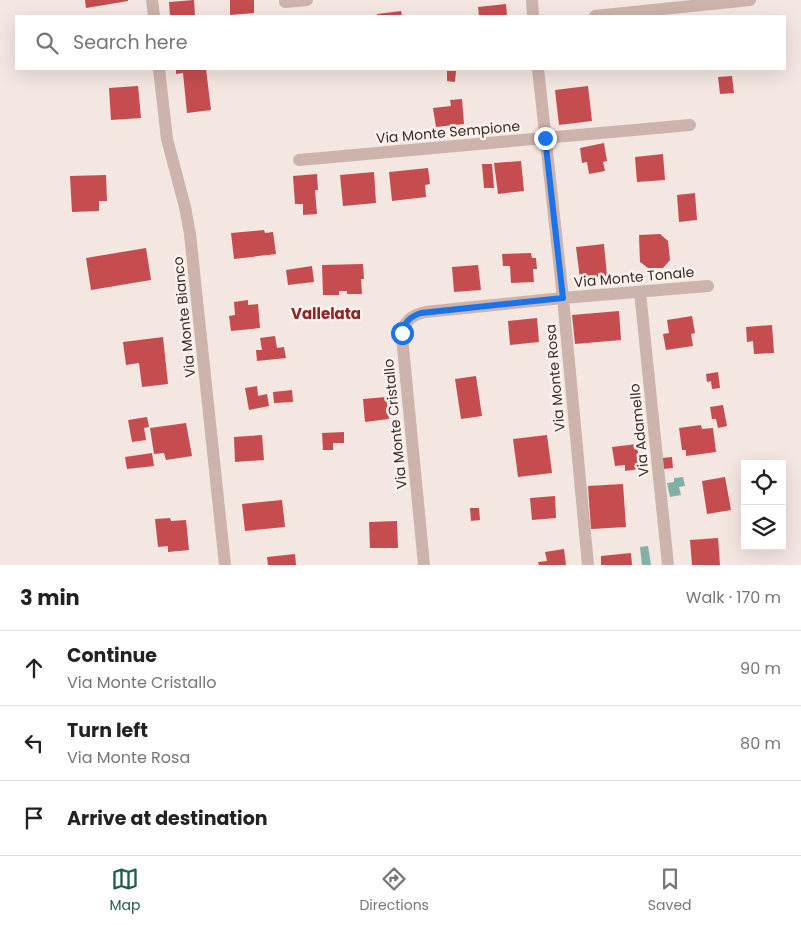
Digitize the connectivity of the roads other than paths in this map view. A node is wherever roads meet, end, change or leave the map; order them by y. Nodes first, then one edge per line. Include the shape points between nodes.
1 (152, 0) edge
2 (307, 0) edge
3 (532, 0) edge
4 (750, 0) edge
5 (285, 2) dead end
6 (673, 4) edge
7 (154, 15) edge
8 (533, 15) edge
9 (602, 15) edge
10 (159, 70) edge
11 (538, 70) edge
12 (690, 125) dead end
13 (545, 138) junction
14 (299, 160) dead end
15 (708, 286) dead end
16 (640, 292) junction
17 (563, 298) junction
18 (225, 565) edge
19 (424, 565) edge
20 (588, 565) edge
21 (668, 565) edge

1 - 7 street
2 - 5 street
3 - 8 street
4 - 6 street
6 - 9 street
10 - 18 street, Via Monte Bianco via 168,139 190,234
11 - 13 street, Via Monte Rosa
12 - 13 street, Via Monte Sempione
13 - 14 street, Via Monte Sempione
13 - 17 street, Via Monte Rosa
15 - 16 street, Via Monte Tonale
16 - 17 street, Via Monte Tonale
16 - 21 street, Via Adamello
17 - 19 street, Via Monte Cristallo via 421,313 412,317 402,329
17 - 20 street, Via Monte Rosa

